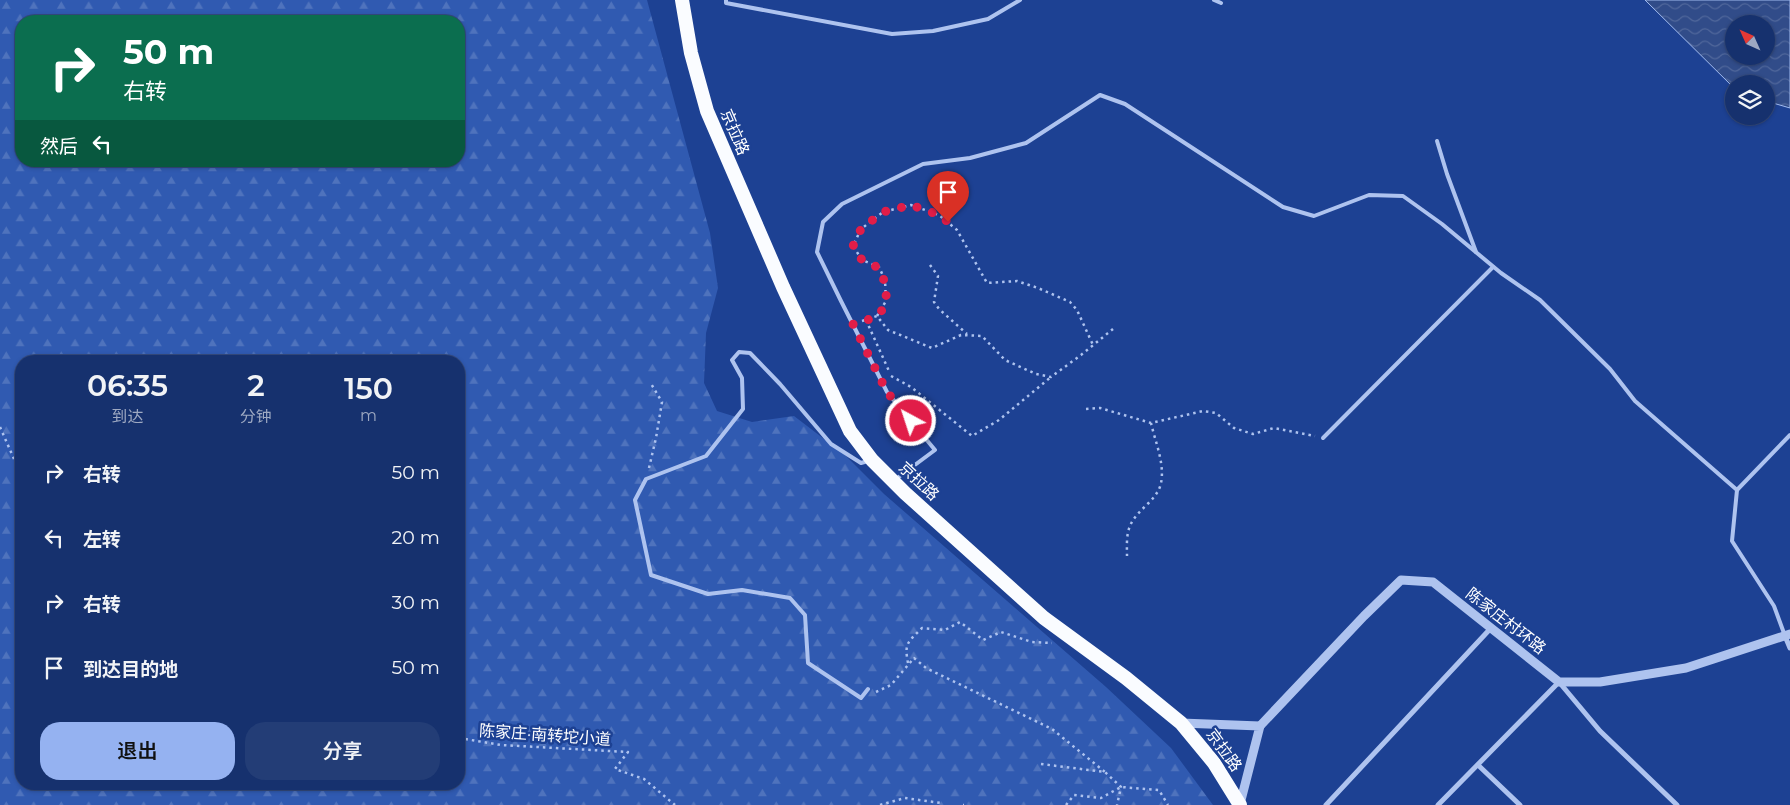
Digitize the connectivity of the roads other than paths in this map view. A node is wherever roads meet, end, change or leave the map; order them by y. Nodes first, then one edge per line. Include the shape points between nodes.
1 (682, 0) edge
2 (726, 0) edge
3 (1020, 0) edge
4 (1214, 0) edge
5 (1222, 3) dead end
6 (1437, 141) dead end
7 (1476, 253) junction
8 (1493, 266) junction
9 (1790, 435) edge
10 (1323, 438) road end
11 (872, 460) junction
12 (893, 481) junction
13 (1737, 490) junction
14 (1491, 628) junction
15 (1788, 635) edge
16 (1790, 648) edge
17 (1559, 682) junction
18 (868, 689) road end
19 (1181, 723) junction
20 (1260, 726) junction
21 (1478, 765) junction
22 (1240, 804) edge
23 (1326, 805) edge
24 (1438, 805) edge
25 (1520, 805) edge
26 (1677, 805) edge

1 - 11 highway, 京拉路 via 691,53 707,111 850,431
2 - 3 lane via 726,3 892,34 933,31 988,19
4 - 5 lane
6 - 7 lane
7 - 8 lane
7 - 12 lane via 1404,196 1369,194 1314,216 1283,207 1125,104 1100,95 1026,143 970,158 923,164 842,204 823,222 817,252 887,392 935,450
8 - 10 lane
8 - 13 lane via 1540,300 1610,369 1635,401
9 - 13 lane
11 - 12 highway, 京拉路
11 - 18 lane via 861,463 831,444 750,353 738,352 732,360 742,378 743,409 706,456 646,479 635,500 651,575 708,594 742,590 790,598 805,615 808,663 860,698
12 - 19 highway, 京拉路 via 1044,618
13 - 15 lane via 1732,541 1774,606
14 - 17 street, 陈家庄村环路
14 - 20 street, 陈家庄村环路 via 1433,582 1402,580
14 - 23 street
15 - 16 street
15 - 17 street via 1686,668 1600,682
17 - 21 street
17 - 26 street via 1600,731
19 - 20 street
19 - 22 highway, 京拉路 via 1214,763
20 - 22 street
21 - 24 street
21 - 25 street

